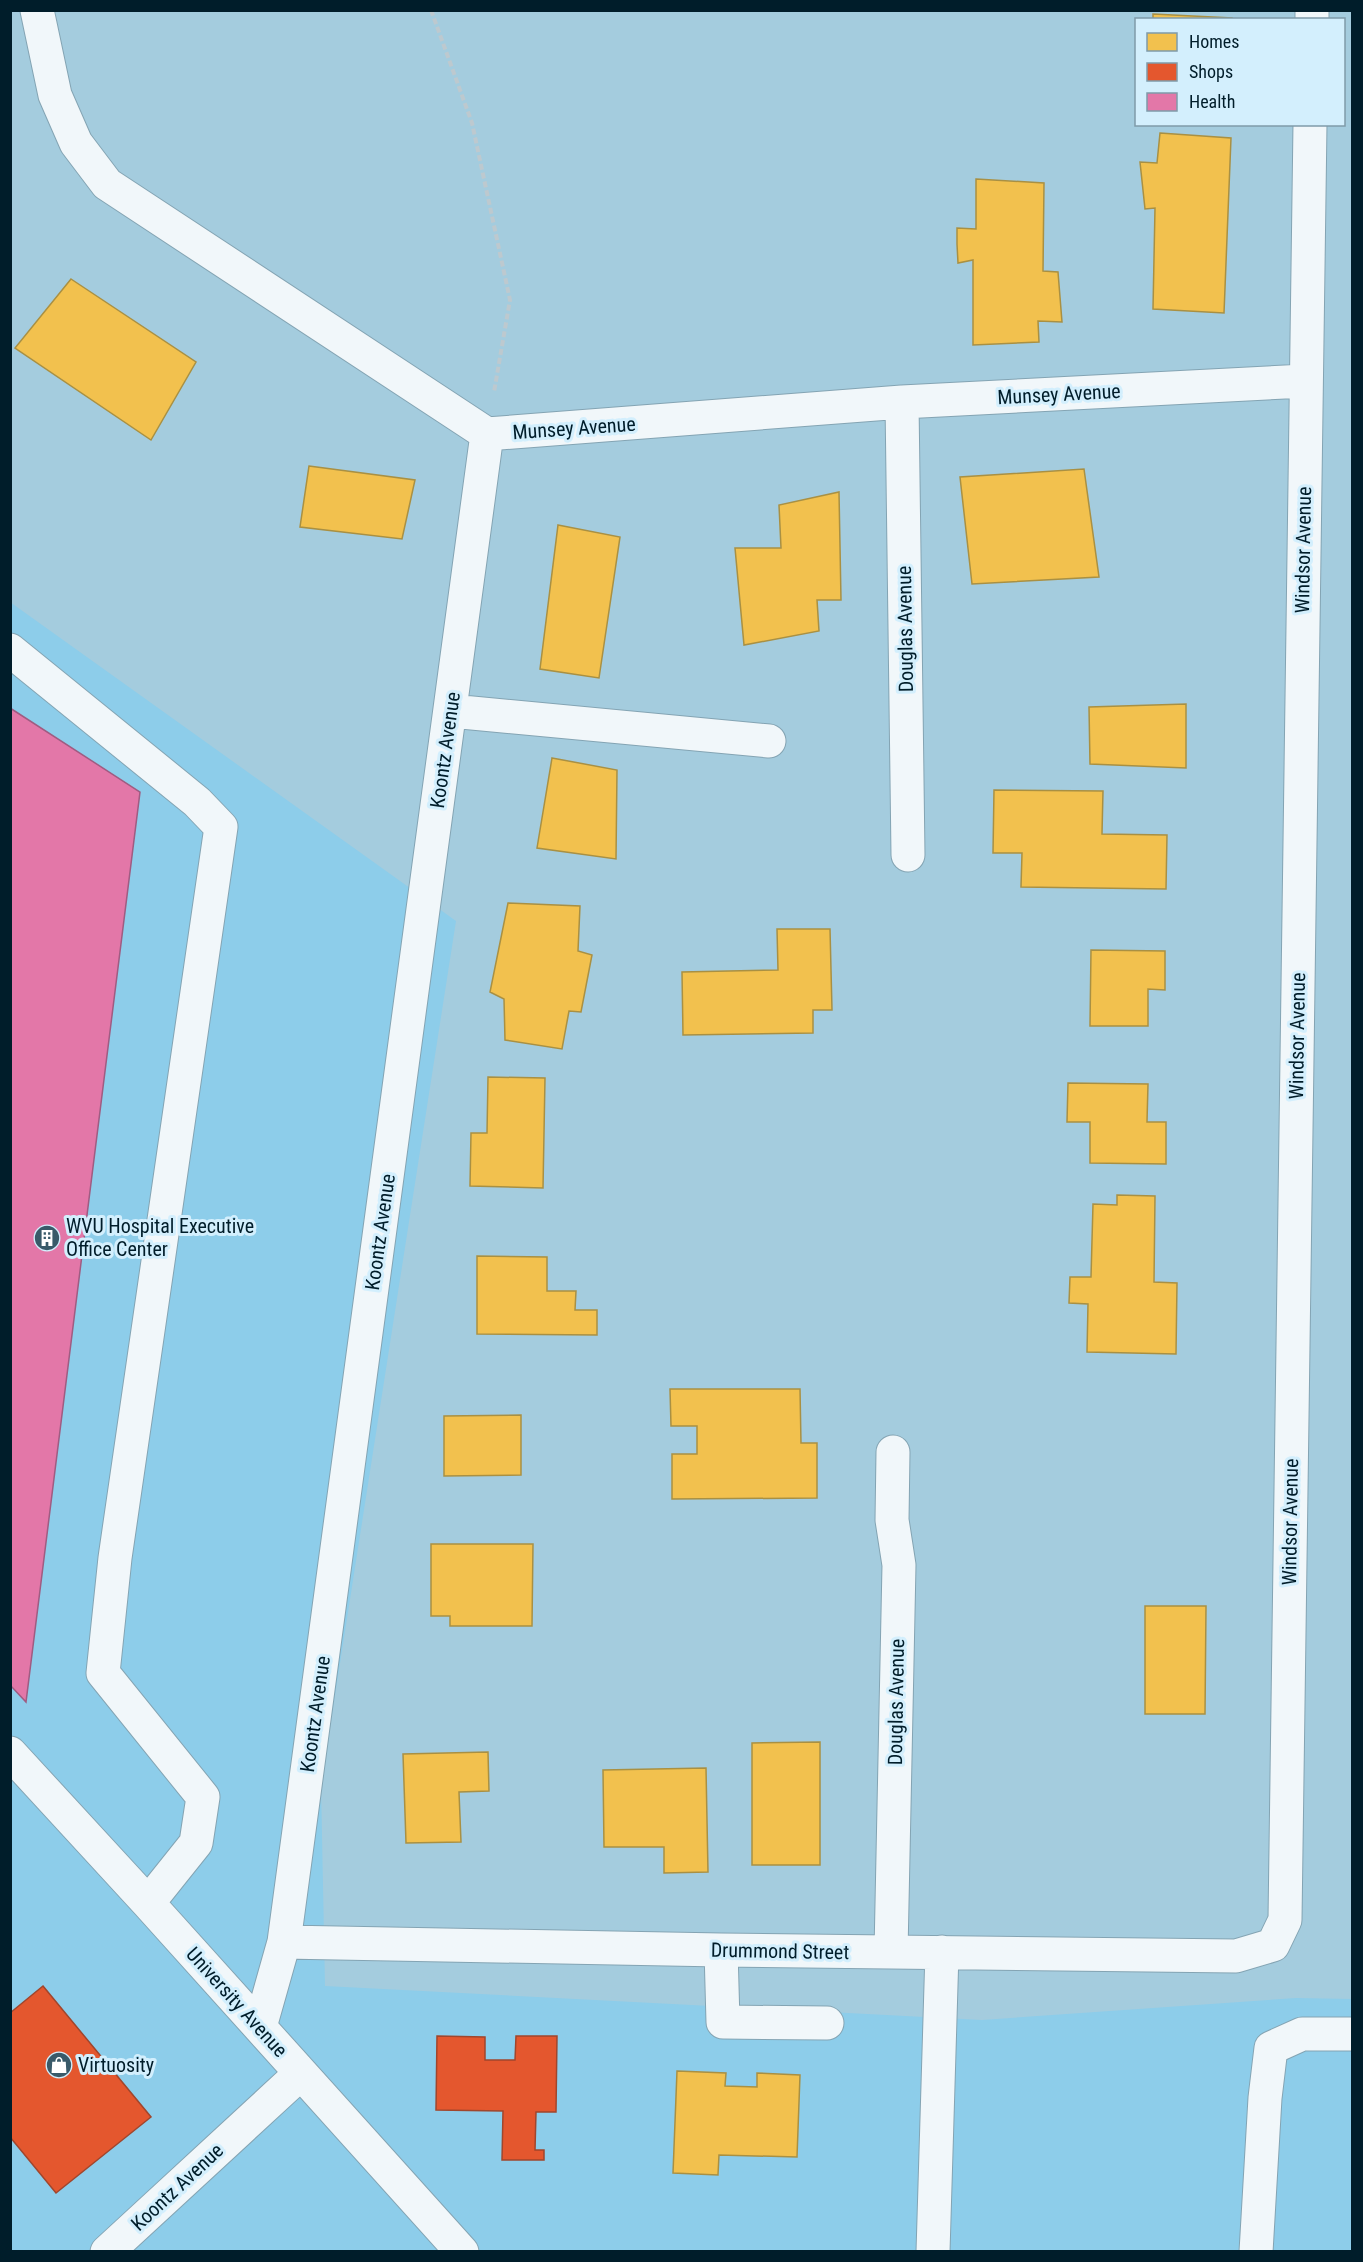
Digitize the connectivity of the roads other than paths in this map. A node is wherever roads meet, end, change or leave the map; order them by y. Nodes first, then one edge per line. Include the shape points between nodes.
1 (37, 10) edge
2 (1310, 126) edge
3 (1305, 381) junction
4 (902, 402) junction
5 (487, 434) junction
6 (10, 650) edge
7 (451, 711) junction
8 (769, 741) dead end
9 (908, 855) dead end
10 (892, 1452) dead end
11 (10, 1753) edge
12 (148, 1903) junction
13 (284, 1942) junction
14 (1273, 1945) joint
15 (721, 1950) junction
16 (891, 1952) junction
17 (942, 1952) junction
18 (827, 2023) dead end
19 (260, 2027) junction
20 (1353, 2034) edge
21 (300, 2074) junction
22 (107, 2252) edge
23 (462, 2252) edge
24 (933, 2252) edge
25 (1256, 2252) edge

1 - 5 street, Munsey Avenue via 55,95 76,143 107,184
2 - 3 street, Windsor Avenue
3 - 4 street, Munsey Avenue
3 - 14 street, Windsor Avenue via 1285,1920
4 - 5 street, Munsey Avenue
4 - 9 street, Douglas Avenue
5 - 7 street, Koontz Avenue
6 - 12 street via 197,802 221,827 117,1546 103,1673 203,1797 196,1843
7 - 8 street
7 - 13 street, Koontz Avenue
10 - 16 street, Douglas Avenue via 892,1520 899,1565
11 - 12 street, University Avenue
12 - 19 street, University Avenue
13 - 15 street, Drummond Street
13 - 19 street, Koontz Avenue
14 - 17 street, Drummond Street via 1236,1956
15 - 16 street, Drummond Street
15 - 18 street via 723,2022
16 - 17 street, Drummond Street
17 - 24 street
19 - 21 street, University Avenue
20 - 25 street via 1302,2034 1271,2048
21 - 22 street, Koontz Avenue
21 - 23 street, University Avenue

